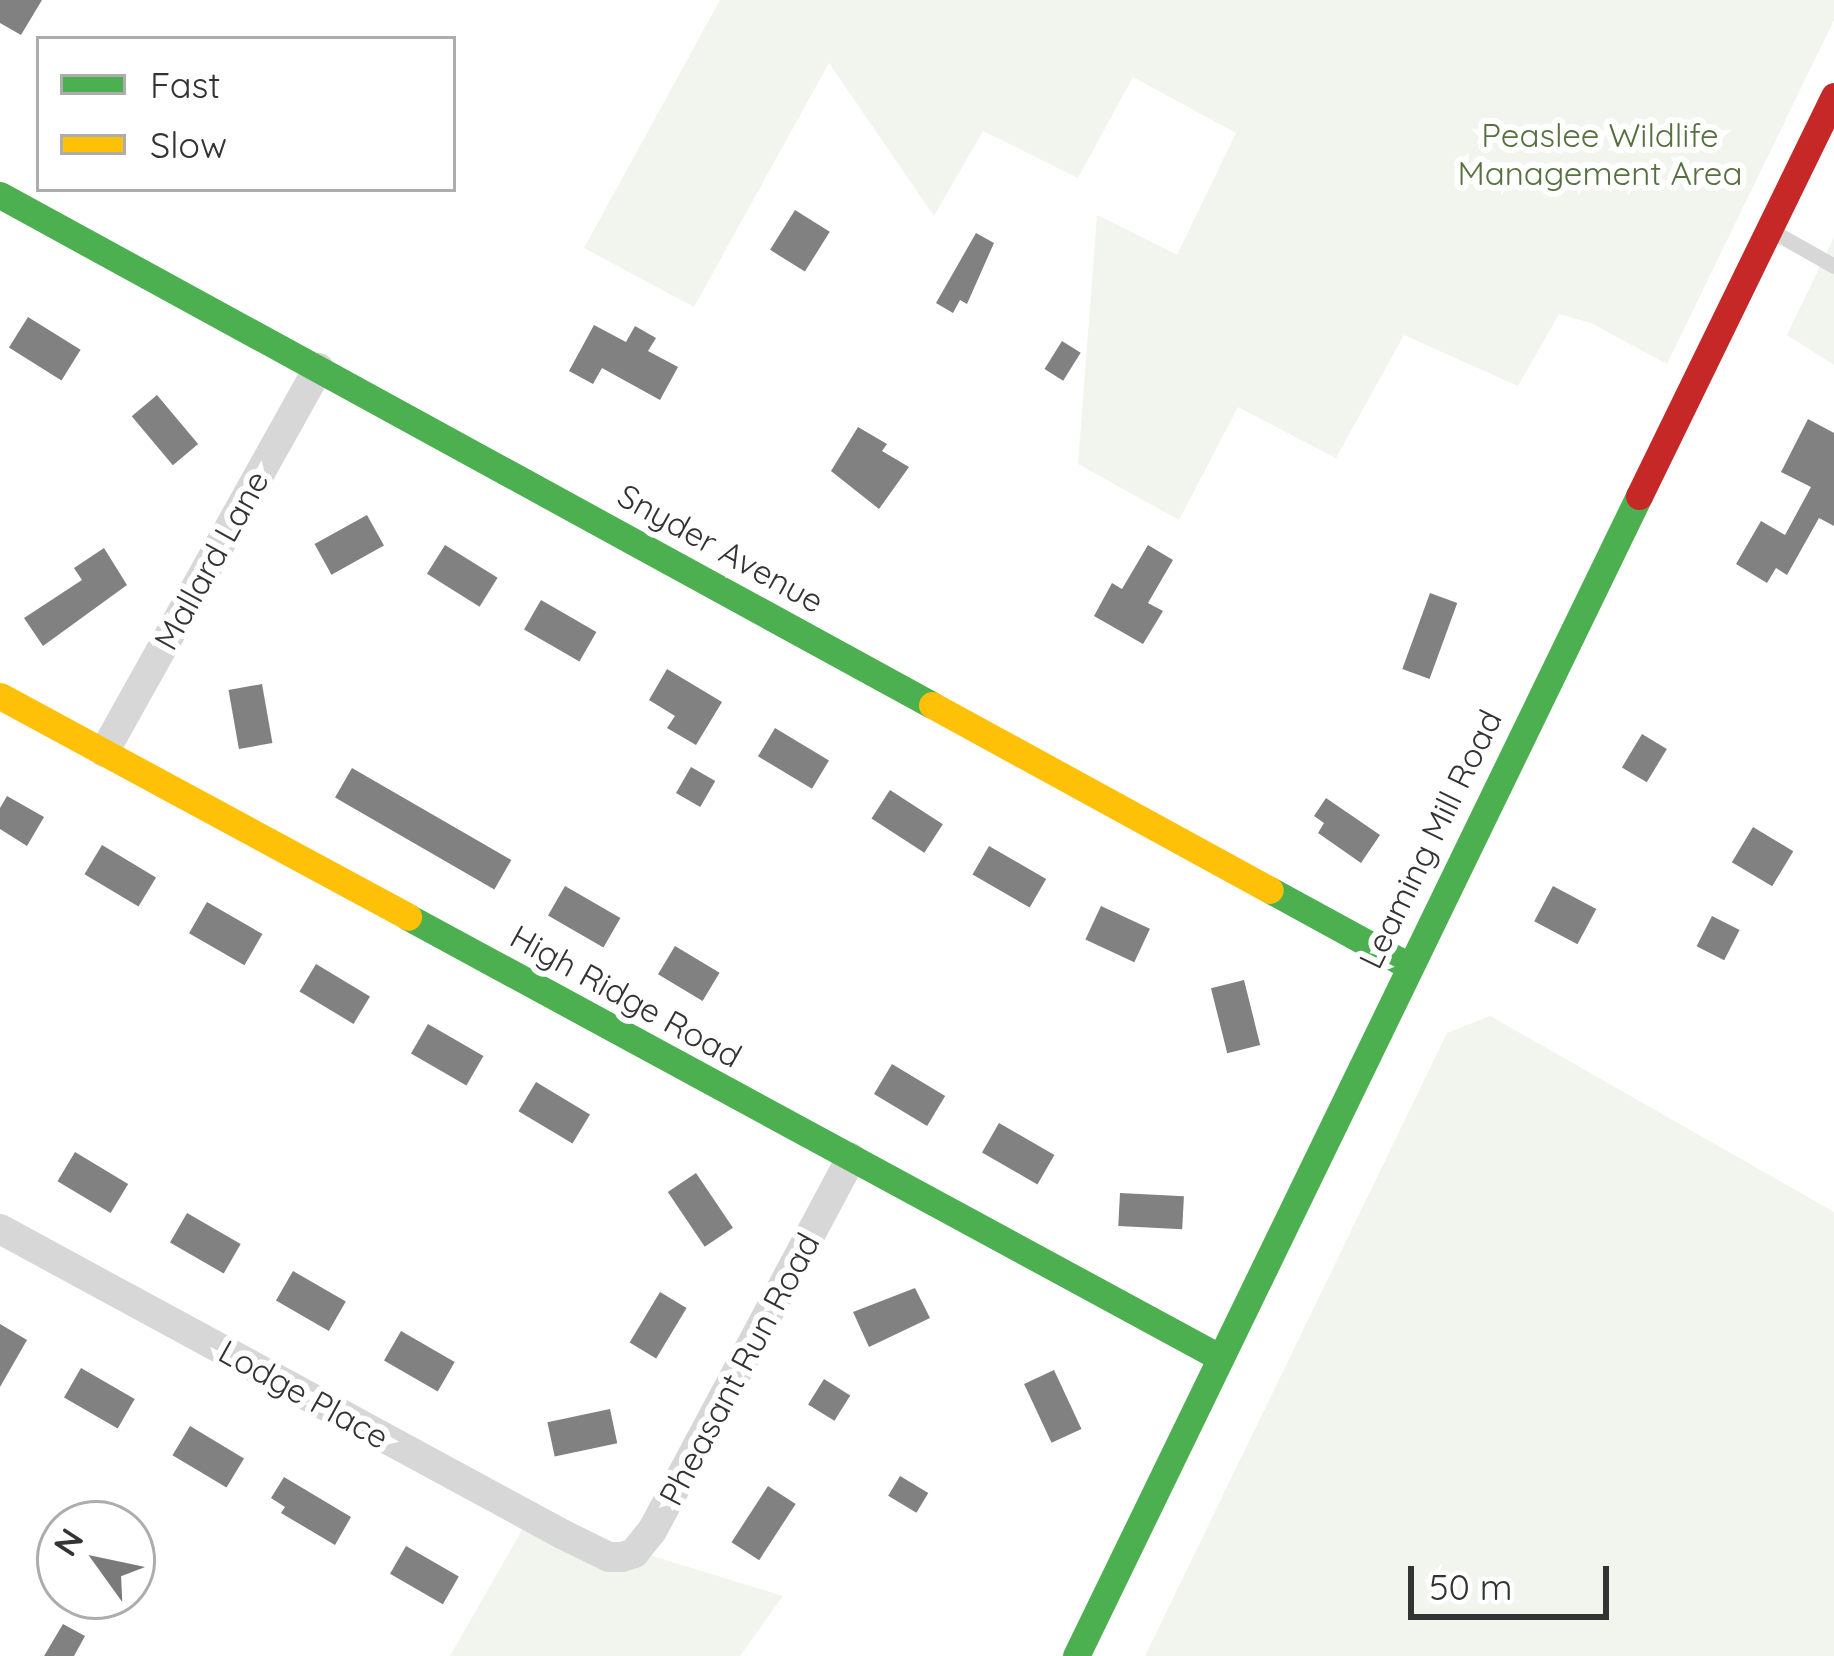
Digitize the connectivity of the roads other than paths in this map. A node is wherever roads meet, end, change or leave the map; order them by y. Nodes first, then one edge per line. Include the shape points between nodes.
1 (1834, 97) edge
2 (0, 195) edge
3 (1769, 230) junction
4 (1834, 266) edge
5 (319, 368) junction
6 (0, 696) edge
7 (104, 752) junction
8 (1408, 964) junction
9 (851, 1158) junction
10 (0, 1229) edge
11 (1220, 1357) junction
12 (609, 1557) joint
13 (1076, 1656) edge

1 - 3 street, Leaming Mill Road
2 - 5 street, Snyder Avenue
3 - 4 lane
3 - 8 street, Leaming Mill Road
5 - 7 street, Mallard Lane
5 - 8 street, Snyder Avenue
6 - 7 street, High Ridge Road
7 - 9 street, High Ridge Road
8 - 11 street, Leaming Mill Road
9 - 11 street, High Ridge Road
9 - 12 street, Pheasant Run Road via 652,1532 634,1553
10 - 12 street, Lodge Place
11 - 13 street, Leaming Mill Road

